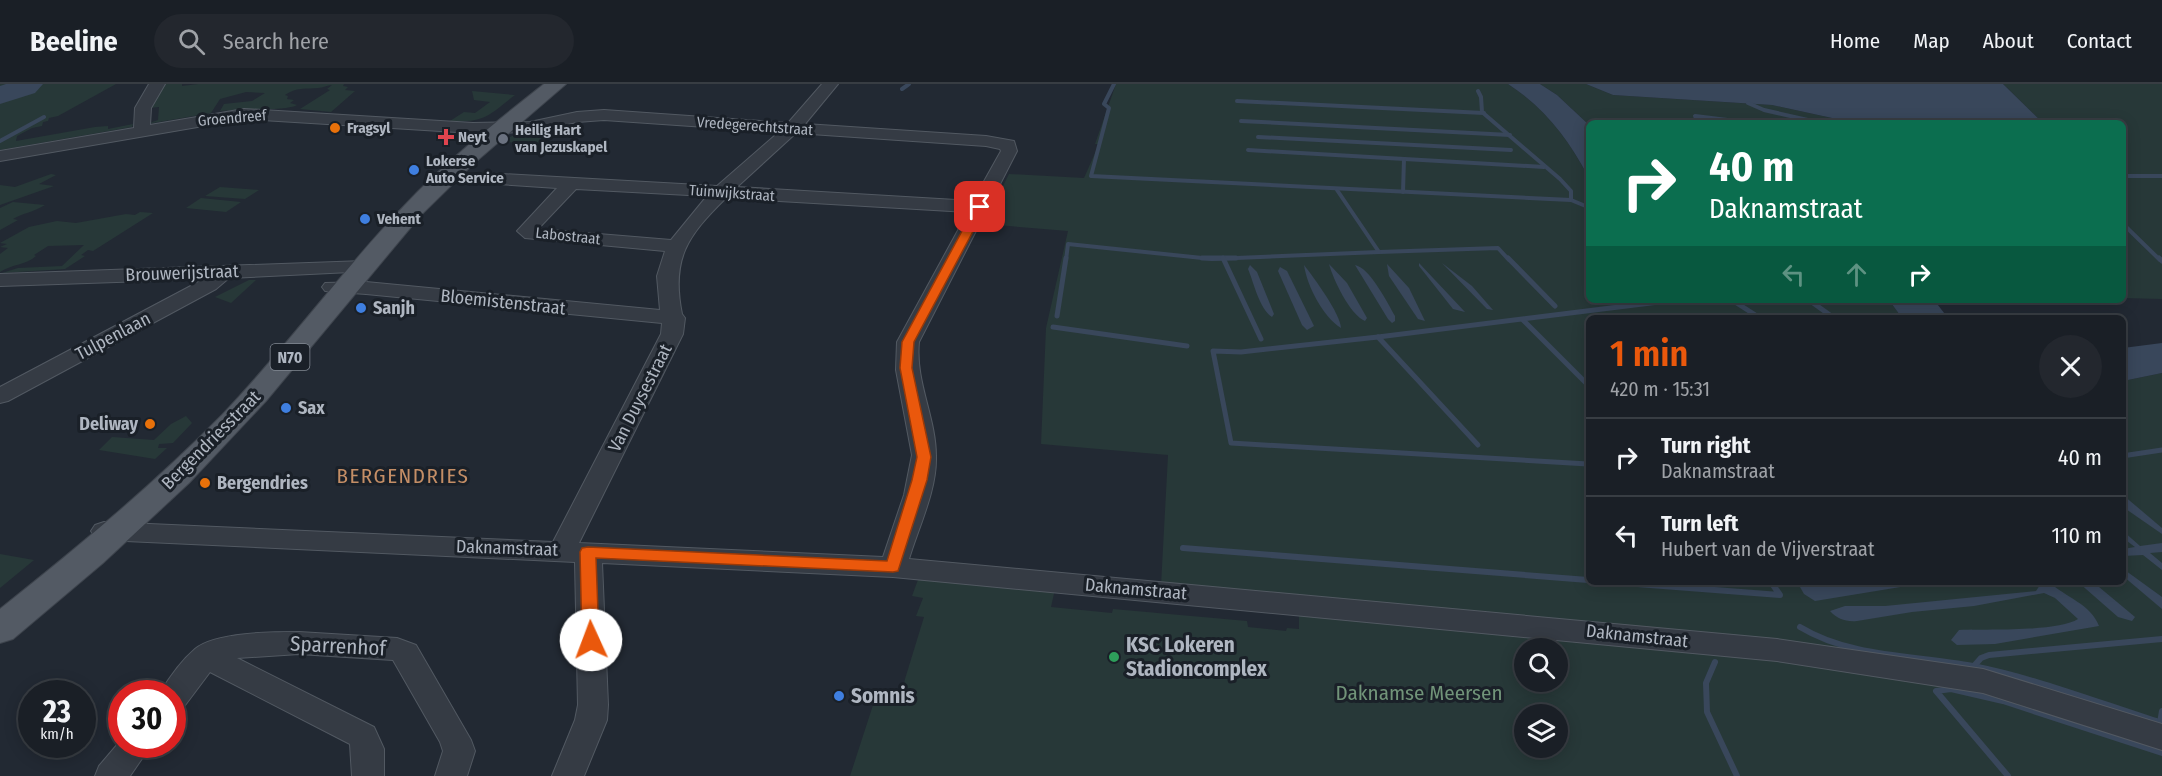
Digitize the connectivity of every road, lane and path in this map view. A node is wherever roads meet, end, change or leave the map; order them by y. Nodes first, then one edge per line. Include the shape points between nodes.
1 (157, 84) edge
2 (543, 84) edge
3 (556, 84) edge
4 (830, 84) edge
5 (496, 128) junction
6 (792, 128) junction
7 (142, 130) junction
8 (0, 156) edge
9 (484, 178) dead end
10 (571, 183) junction
11 (718, 193) junction
12 (980, 207) junction
13 (676, 246) junction
14 (224, 272) junction
15 (348, 277) junction
16 (0, 280) edge
17 (674, 318) junction
18 (0, 396) edge
19 (107, 531) junction
20 (575, 551) junction
21 (893, 567) junction
22 (0, 612) edge
23 (0, 629) edge
24 (206, 657) junction
25 (186, 682) edge
26 (2162, 737) edge
27 (125, 758) edge
28 (111, 776) edge
29 (368, 776) edge
30 (451, 776) edge
31 (568, 776) edge

1 - 7 street via 143,108
2 - 5 main road, N70
3 - 5 main road, N70
4 - 6 street, Van Duysestraat
5 - 6 street, Vredegerechtstraat via 604,116
5 - 7 street, Groendreef via 252,113
5 - 15 main road, Bergendriesstraat / N70 via 421,188
6 - 11 street, Van Duysestraat
6 - 12 street, Vredegerechtstraat via 1008,145 1009,151
7 - 8 street, Groendreef
9 - 10 street, Tuinwijkstraat
10 - 11 street, Tuinwijkstraat
10 - 13 street, Labostraat via 526,231
11 - 12 street, Tuinwijkstraat
11 - 13 street, Van Duysestraat
12 - 21 street via 908,342 906,368 924,457
13 - 17 street, Van Duysestraat via 667,277
14 - 15 street, Brouwerijstraat
14 - 16 street, Brouwerijstraat
14 - 18 street, Tulpenlaan via 209,285
15 - 17 street, Bloemistenstraat
15 - 19 main road, Bergendriesstraat / N70 via 298,347 232,421 193,462
17 - 20 street, Van Duysestraat via 672,334
19 - 20 street, Daknamstraat
19 - 22 main road, Bergendriesstraat / N70
19 - 23 main road, Bergendriesstraat / N70
20 - 21 street, Daknamstraat
20 - 31 street via 593,705 591,720
21 - 26 street, Daknamstraat via 1777,650 1983,681
24 - 25 street, Sparrenhof
24 - 29 street via 363,736 368,749
24 - 30 street, Sparrenhof via 233,646 259,643 396,649 406,653 455,740 459,751
27 - 28 street

